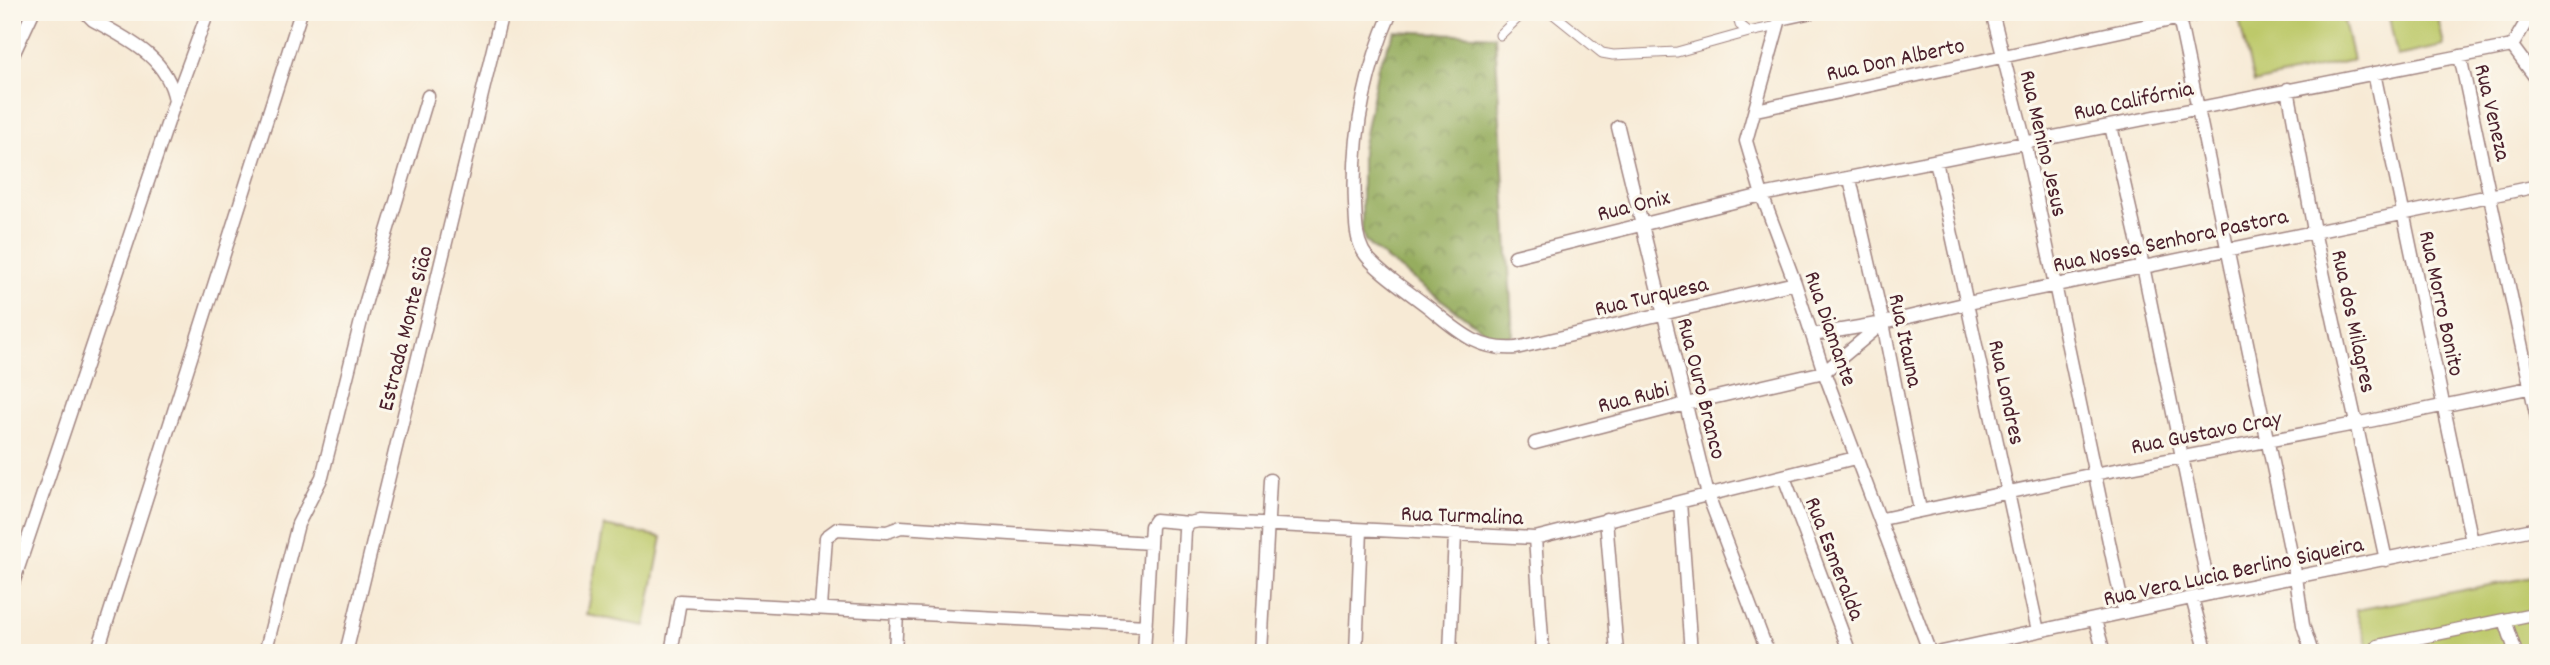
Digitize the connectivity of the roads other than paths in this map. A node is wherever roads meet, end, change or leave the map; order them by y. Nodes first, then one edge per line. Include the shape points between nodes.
1 (33, 12) edge
2 (85, 12) edge
3 (208, 12) edge
4 (301, 12) edge
5 (502, 12) edge
6 (1391, 12) edge
7 (1524, 12) edge
8 (1551, 12) edge
9 (1737, 12) edge
10 (1812, 12) edge
11 (1992, 12) edge
12 (2208, 12) edge
13 (2532, 12) edge
14 (2179, 18) junction
15 (1779, 19) edge
16 (1749, 32) junction
17 (1500, 35) dead end
18 (2512, 46) junction
19 (2003, 56) junction
20 (2460, 56) junction
21 (12, 57) edge
22 (2374, 73) junction
23 (2538, 81) edge
24 (2288, 89) junction
25 (428, 96) dead end
26 (175, 100) junction
27 (2199, 107) junction
28 (1756, 110) junction
29 (2111, 126) junction
30 (1618, 127) dead end
31 (2025, 142) junction
32 (1936, 161) junction
33 (1850, 179) junction
34 (2538, 186) edge
35 (1762, 195) junction
36 (2491, 196) junction
37 (2403, 214) junction
38 (1641, 223) junction
39 (2314, 231) junction
40 (2229, 248) junction
41 (1515, 256) dead end
42 (2143, 266) junction
43 (1795, 283) junction
44 (2056, 285) junction
45 (1968, 303) junction
46 (1664, 313) junction
47 (1883, 323) junction
48 (1812, 335) junction
49 (1824, 372) junction
50 (2534, 386) edge
51 (1686, 404) junction
52 (2443, 405) junction
53 (2538, 423) edge
54 (2356, 424) junction
55 (2267, 440) junction
56 (1535, 443) dead end
57 (2181, 457) junction
58 (1855, 458) junction
59 (2094, 474) junction
60 (1784, 477) junction
61 (1270, 480) dead end
62 (2007, 492) junction
63 (1708, 495) junction
64 (1680, 502) junction
65 (1920, 510) junction
66 (1606, 519) junction
67 (1882, 519) junction
68 (1189, 523) junction
69 (1268, 525) junction
70 (2538, 528) edge
71 (1361, 530) junction
72 (1455, 535) junction
73 (1535, 538) junction
74 (2472, 542) junction
75 (1150, 543) junction
76 (2386, 560) junction
77 (2297, 577) junction
78 (12, 586) edge
79 (2210, 594) junction
80 (2192, 598) junction
81 (821, 608) junction
82 (897, 613) junction
83 (2124, 613) junction
84 (2538, 613) edge
85 (2095, 620) junction
86 (2505, 620) junction
87 (1146, 626) junction
88 (2038, 631) junction
89 (2408, 639) junction
90 (2378, 646) dead end
91 (97, 653) edge
92 (265, 653) edge
93 (346, 653) edge
94 (671, 653) edge
95 (895, 653) edge
96 (1144, 653) edge
97 (1179, 653) edge
98 (1261, 653) edge
99 (1356, 653) edge
100 (1450, 653) edge
101 (1543, 653) edge
102 (1617, 653) edge
103 (1691, 653) edge
104 (1768, 653) edge
105 (1850, 653) edge
106 (1930, 653) edge
107 (1937, 653) edge
108 (2104, 653) edge
109 (2207, 653) edge
110 (2312, 653) edge
111 (2413, 653) edge
112 (2516, 653) edge

1 - 21 street
2 - 26 street via 154,58 172,84
3 - 26 street
4 - 91 street
5 - 93 street, Estrada Monte Sião
6 - 46 street, Rua Turquesa via 1372,59 1359,119 1354,180 1358,240 1366,256 1459,331 1485,346 1516,348
7 - 17 street
8 - 16 street via 1602,53 1613,55 1677,52
9 - 16 street via 1740,25
10 - 15 street
11 - 19 street, Rua Menino Jesus
12 - 14 street, Rua Don Alberto
13 - 18 street
14 - 19 street, Rua Don Alberto
14 - 27 street
15 - 16 street
15 - 28 street, Rua Diamante
18 - 20 street, Rua Califórnia
18 - 23 street
19 - 28 street, Rua Don Alberto
19 - 31 street, Rua Menino Jesus
20 - 22 street, Rua Califórnia
20 - 36 street, Rua Veneza
22 - 24 street, Rua Califórnia
22 - 37 street, Rua Morro Bonito
24 - 27 street, Rua Califórnia
24 - 39 street, Rua dos Milagres
25 - 92 street via 366,300 321,477 298,524
26 - 78 street
27 - 29 street, Rua Califórnia
27 - 40 street
28 - 35 street, Rua Diamante via 1746,141
29 - 31 street, Rua Califórnia
29 - 42 street
30 - 38 street, Rua Ouro Branco
31 - 32 street, Rua Califórnia
31 - 44 street, Rua Menino Jesus
32 - 33 street, Rua Califórnia
32 - 45 street, Rua Londres
33 - 35 street, Rua Califórnia
33 - 47 street, Rua Itauna
34 - 36 street, Rua Nossa Senhora Pastora
35 - 38 street, Rua Onix
35 - 43 street, Rua Diamante
36 - 37 street, Rua Nossa Senhora Pastora
36 - 50 street, Rua Veneza
37 - 39 street, Rua Nossa Senhora Pastora
37 - 52 street, Rua Morro Bonito
38 - 41 street, Rua Onix
38 - 46 street, Rua Ouro Branco
39 - 40 street, Rua Nossa Senhora Pastora
39 - 54 street, Rua dos Milagres
40 - 42 street, Rua Nossa Senhora Pastora
40 - 55 street
42 - 44 street, Rua Nossa Senhora Pastora
42 - 57 street
43 - 46 street, Rua Turquesa
43 - 48 street, Rua Diamante
44 - 45 street, Rua Nossa Senhora Pastora
44 - 59 street, Rua Menino Jesus
45 - 47 street, Rua Nossa Senhora Pastora
45 - 62 street, Rua Londres
46 - 51 street, Rua Ouro Branco
47 - 48 street, Rua Nossa Senhora Pastora
47 - 49 street
47 - 65 street, Rua Itauna
48 - 49 street, Rua Diamante
49 - 51 street, Rua Rubi
49 - 58 street, Rua Diamante
50 - 52 street, Rua Gustavo Cray
50 - 53 street, Rua Veneza
51 - 56 street, Rua Rubi
51 - 63 street, Rua Ouro Branco
52 - 54 street, Rua Gustavo Cray
52 - 74 street, Rua Morro Bonito
54 - 55 street, Rua Gustavo Cray
54 - 76 street, Rua dos Milagres
55 - 57 street, Rua Gustavo Cray
55 - 77 street
57 - 59 street, Rua Gustavo Cray
57 - 79 street
58 - 60 street, Rua Turmalina
58 - 67 street, Rua Diamante
59 - 62 street, Rua Gustavo Cray
59 - 83 street, Rua Menino Jesus
60 - 63 street, Rua Turmalina
60 - 105 street, Rua Esmeralda
61 - 69 street
62 - 65 street, Rua Gustavo Cray
62 - 88 street, Rua Londres
63 - 64 street, Rua Turmalina
63 - 104 street, Rua Ouro Branco
64 - 66 street, Rua Turmalina
64 - 103 street
65 - 67 street, Rua Gustavo Cray
66 - 73 street, Rua Turmalina
66 - 102 street
67 - 106 street, Rua Diamante
68 - 69 street, Rua Turmalina
68 - 75 street, Rua Turmalina via 1154,520
68 - 97 street
69 - 71 street, Rua Turmalina
69 - 98 street
70 - 74 street, Rua Vera Lucia Berlino Siqueira
71 - 72 street, Rua Turmalina
71 - 99 street
72 - 73 street, Rua Turmalina
72 - 100 street
73 - 101 street
74 - 76 street, Rua Vera Lucia Berlino Siqueira
75 - 81 street via 901,527 887,532 837,529 826,537
75 - 87 street
76 - 77 street, Rua Vera Lucia Berlino Siqueira
77 - 79 street, Rua Vera Lucia Berlino Siqueira
77 - 110 street
79 - 80 street, Rua Vera Lucia Berlino Siqueira
80 - 83 street, Rua Vera Lucia Berlino Siqueira
80 - 109 street
81 - 82 street
81 - 94 street via 680,601
82 - 87 street
82 - 95 street
83 - 85 street, Rua Vera Lucia Berlino Siqueira
84 - 86 street
85 - 88 street, Rua Vera Lucia Berlino Siqueira
85 - 108 street
86 - 89 street
86 - 112 street
87 - 96 street
88 - 107 street, Rua Vera Lucia Berlino Siqueira
89 - 90 street
89 - 111 street

